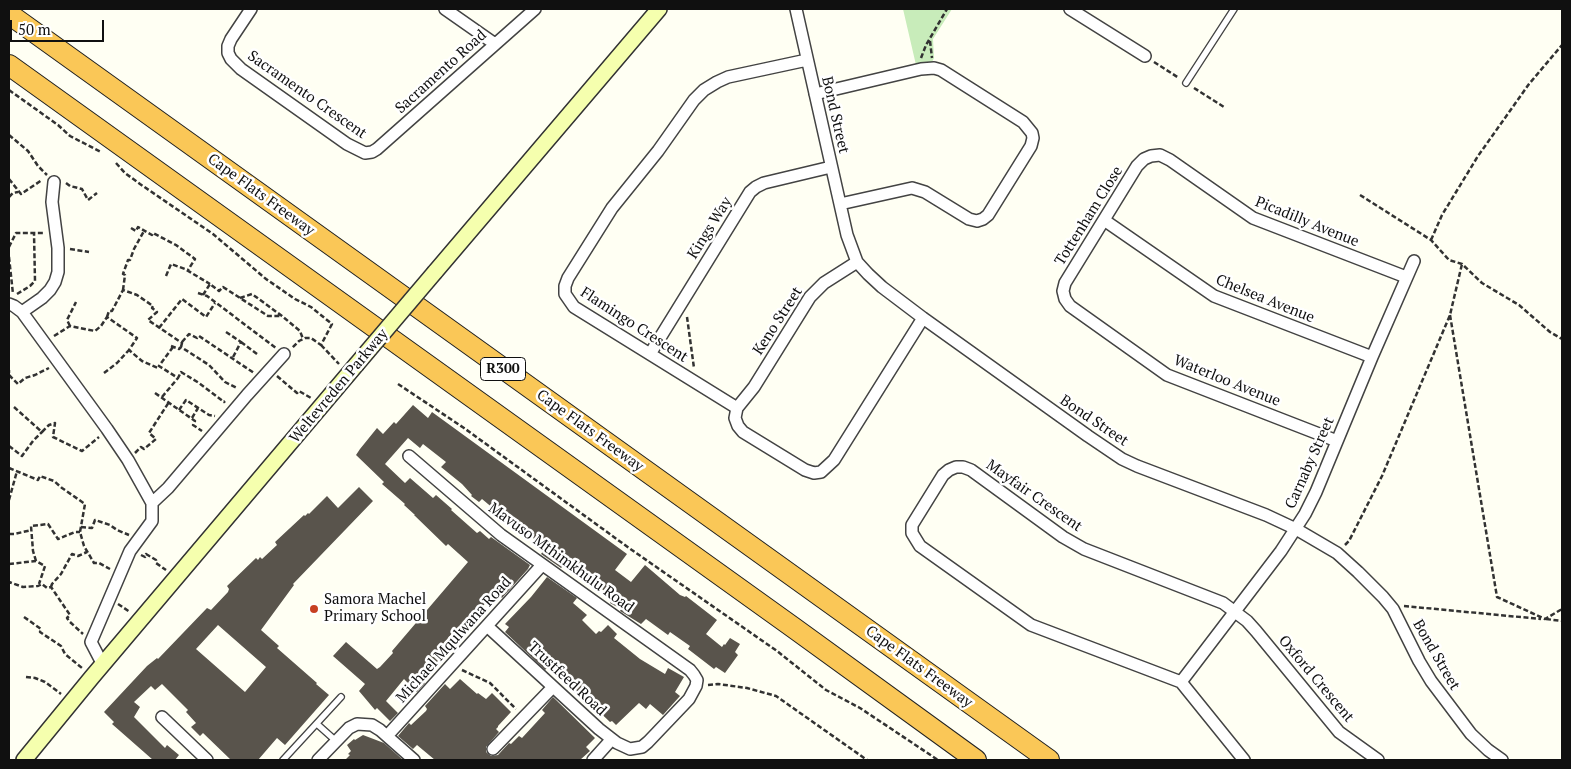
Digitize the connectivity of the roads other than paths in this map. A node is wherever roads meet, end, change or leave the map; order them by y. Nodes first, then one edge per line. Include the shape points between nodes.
1 (251, 9) edge
2 (445, 9) edge
3 (535, 9) edge
4 (796, 9) edge
5 (1070, 9) edge
6 (1234, 9) edge
7 (657, 10) edge
8 (9, 14) edge
9 (495, 44) junction
10 (1144, 56) dead end
11 (807, 60) junction
12 (9, 66) edge
13 (1186, 83) dead end
14 (815, 94) junction
15 (365, 153) joint
16 (1151, 156) joint
17 (831, 167) junction
18 (51, 179) road end
19 (840, 204) junction
20 (1104, 220) junction
21 (1414, 261) dead end
22 (857, 262) junction
23 (1406, 277) junction
24 (1065, 299) joint
25 (9, 304) edge
26 (22, 312) junction
27 (923, 318) junction
28 (284, 354) road end
29 (650, 354) junction
30 (1372, 357) junction
31 (736, 408) junction
32 (1337, 441) junction
33 (409, 456) dead end
34 (152, 503) junction
35 (1296, 529) junction
36 (542, 565) junction
37 (1235, 611) junction
38 (487, 626) junction
39 (103, 665) junction
40 (1181, 682) junction
41 (553, 687) junction
42 (341, 697) dead end
43 (162, 717) dead end
44 (317, 724) junction
45 (388, 736) junction
46 (611, 740) junction
47 (336, 741) junction
48 (493, 749) dead end
49 (630, 749) joint
50 (24, 760) edge
51 (207, 760) edge
52 (283, 760) edge
53 (318, 760) edge
54 (414, 760) edge
55 (593, 760) edge
56 (976, 760) edge
57 (1049, 760) edge
58 (1244, 760) edge
59 (1378, 760) edge
60 (1502, 760) edge

1 - 15 street, Sacramento Crescent via 231,39 228,53 231,58 347,144
2 - 9 street
3 - 9 street, Sacramento Road
4 - 11 street, Bond Street
5 - 10 street
6 - 13 lane
7 - 39 street, Weltevreden Parkway, bridge
8 - 57 highway, Cape Flats Freeway / R300
9 - 15 street, Sacramento Road via 377,149
11 - 14 street, Bond Street
11 - 29 street, Flamingo Crescent via 728,77 704,90 612,208 568,278 564,294 574,307
12 - 56 highway, R300
14 - 17 street, Bond Street
14 - 19 street via 934,68 1023,122 1032,132 1031,146 983,219 969,219 925,192 912,188
16 - 20 street, Tottenham Close via 1138,166
16 - 23 street, Picadilly Avenue via 1170,160 1253,218
17 - 19 street, Bond Street
17 - 29 street, Kings Way via 764,183 750,192
18 - 26 street via 58,272 50,290
19 - 22 street, Bond Street
20 - 24 street, Tottenham Close via 1065,283
20 - 30 street, Chelsea Avenue via 1214,296
21 - 23 street, Carnaby Street
22 - 27 street, Bond Street via 882,287
22 - 31 street, Keno Street via 824,283 810,297 754,387
23 - 30 street, Carnaby Street
24 - 32 street, Waterloo Avenue via 1078,313 1167,375
25 - 26 street
26 - 34 street via 107,429
27 - 31 street via 834,460 822,472 805,470 743,432 738,426
27 - 35 street, Bond Street via 1122,459
28 - 34 street
29 - 31 street, Flamingo Crescent
30 - 32 street, Carnaby Street
32 - 35 street, Carnaby Street via 1316,492
33 - 36 street, Mavuso Mthimkhulu Road via 483,521
34 - 39 street via 152,520 130,551 91,642
35 - 37 street, Carnaby Street
35 - 60 street, Bond Street via 1337,553 1383,597 1393,609 1431,681 1471,734
36 - 38 street, Michael Mqulwana Road
36 - 49 street, Mavuso Mthimkhulu Road via 690,670 697,683 689,699 648,742
37 - 40 street, Carnaby Street
37 - 40 street, Mayfair Crescent via 1214,598 1077,545 971,470 956,467 943,475 912,525 912,533 920,546 1032,625
37 - 59 street, Oxford Crescent via 1256,631 1339,732
38 - 41 street, Trustfeed Road
38 - 45 street, Michael Mqulwana Road
39 - 50 street, Weltevreden Parkway
40 - 58 street
41 - 46 street, Trustfeed Road
41 - 48 street
42 - 44 lane
43 - 51 street
44 - 47 lane
44 - 52 lane
45 - 47 street via 372,725 357,724
45 - 54 street
46 - 49 street, Trustfeed Road
46 - 55 street
47 - 53 street

